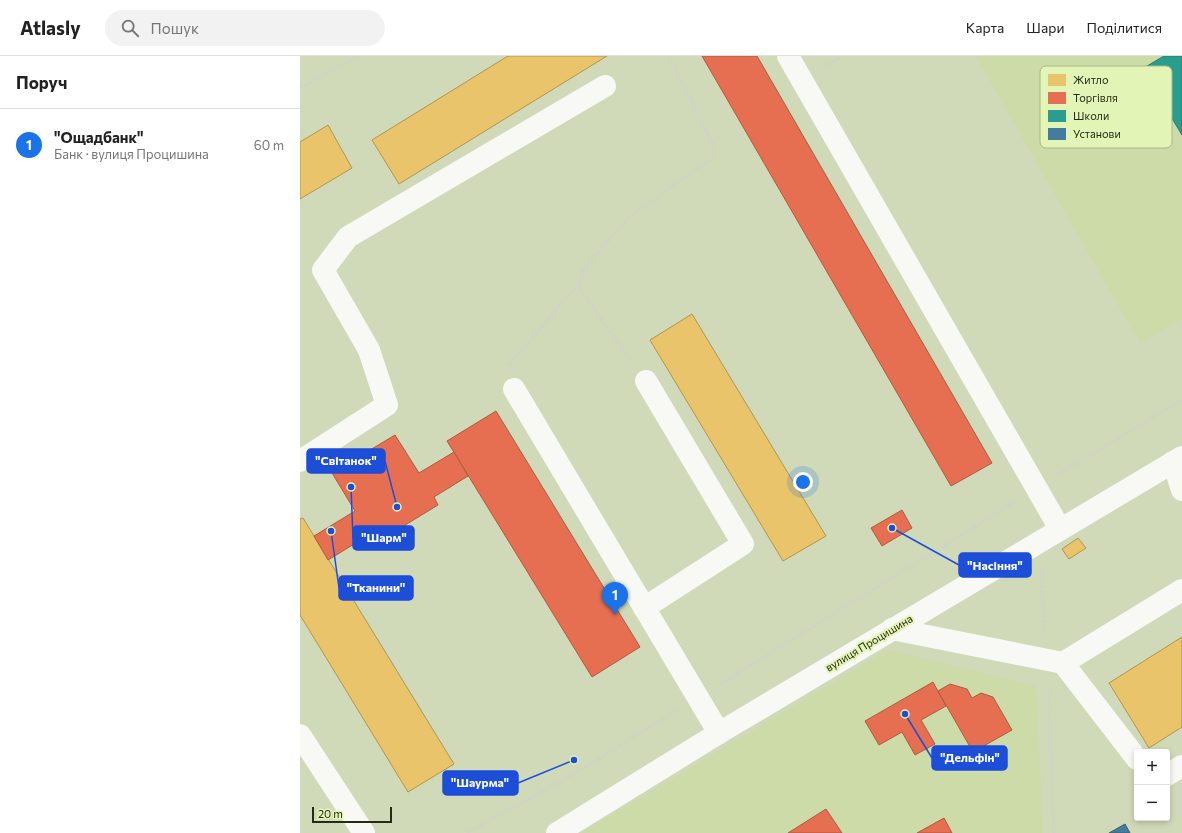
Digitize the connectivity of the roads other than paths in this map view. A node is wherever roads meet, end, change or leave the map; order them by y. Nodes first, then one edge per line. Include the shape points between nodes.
1 (788, 56) edge
2 (605, 86) dead end
3 (646, 381) road end
4 (514, 389) road end
5 (1177, 460) edge
6 (300, 461) edge
7 (1182, 490) edge
8 (1060, 530) junction
9 (1182, 590) edge
10 (644, 608) junction
11 (892, 629) junction
12 (1055, 661) junction
13 (718, 733) junction
14 (300, 735) edge
15 (1134, 755) edge
16 (1182, 766) edge
17 (1170, 773) edge
18 (364, 833) edge
19 (558, 833) edge

1 - 8 street
2 - 6 street via 348,237 323,270 369,350 387,405
3 - 10 street via 743,544
4 - 10 street
5 - 7 street
5 - 8 street, вулиця Процишина
8 - 11 street, вулиця Процишина
9 - 12 street
10 - 13 street
11 - 12 street
11 - 13 street, вулиця Процишина
12 - 15 street
13 - 19 street, вулиця Процишина
14 - 18 street
16 - 17 street

